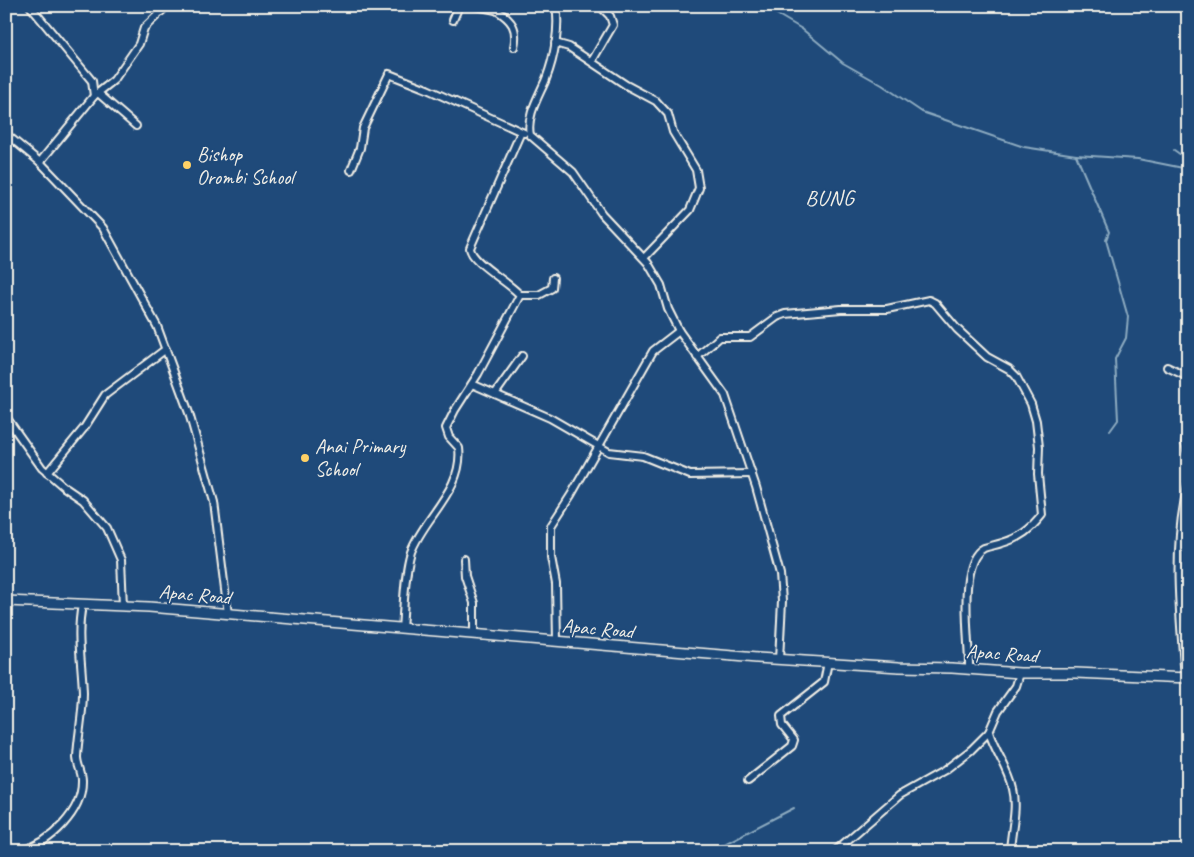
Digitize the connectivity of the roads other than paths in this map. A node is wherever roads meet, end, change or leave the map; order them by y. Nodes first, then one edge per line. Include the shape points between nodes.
1 (30, 6) edge
2 (167, 6) edge
3 (459, 6) edge
4 (476, 6) edge
5 (556, 6) edge
6 (600, 6) edge
7 (498, 8) edge
8 (453, 20) dead end
9 (555, 43) junction
10 (514, 47) dead end
11 (592, 61) junction
12 (96, 94) junction
13 (136, 126) dead end
14 (521, 132) junction
15 (6, 134) edge
16 (530, 135) junction
17 (40, 162) junction
18 (351, 170) dead end
19 (644, 258) junction
20 (553, 278) dead end
21 (520, 295) junction
22 (679, 331) junction
23 (166, 349) junction
24 (522, 356) dead end
25 (697, 357) junction
26 (1166, 367) dead end
27 (1188, 377) edge
28 (472, 384) junction
29 (494, 394) junction
30 (6, 417) edge
31 (1188, 427) edge
32 (598, 448) junction
33 (1188, 453) edge
34 (48, 474) junction
35 (752, 474) junction
36 (1188, 485) edge
37 (464, 559) dead end
38 (6, 601) edge
39 (82, 605) junction
40 (122, 606) junction
41 (228, 614) junction
42 (402, 629) junction
43 (474, 635) junction
44 (557, 642) junction
45 (779, 660) junction
46 (828, 662) junction
47 (969, 669) junction
48 (1020, 673) junction
49 (1186, 678) edge
50 (989, 732) junction
51 (748, 781) dead end
52 (845, 848) edge
53 (22, 851) edge
54 (835, 851) edge
55 (1010, 851) edge

1 - 12 street via 92,81
2 - 12 street via 144,28 136,48 114,80
3 - 8 street
4 - 7 street
5 - 9 street via 559,20
6 - 11 street via 610,16 613,25
7 - 10 street via 514,24
9 - 11 street via 569,47
9 - 16 street via 547,77 533,111
11 - 19 street via 664,108 673,132 696,170 699,188 690,210
12 - 13 street
12 - 17 street
14 - 16 street
14 - 18 street via 389,74 363,128 360,148
14 - 21 street via 470,248 473,258
15 - 17 street
16 - 19 street via 573,172 602,214
17 - 23 street via 103,228 145,300
19 - 22 street via 661,285
20 - 21 street via 552,288 545,293
21 - 28 street
22 - 25 street
22 - 32 street via 653,351
23 - 34 street via 101,398 84,428
23 - 41 street via 189,413 214,502
24 - 29 street
25 - 35 street via 725,395
25 - 47 street via 720,337 750,337 785,314 840,309 887,310 929,300 987,357 1016,376 1036,421 1042,515 1023,535 985,548 976,556 965,594
26 - 27 street
28 - 29 street
28 - 42 street via 446,428 459,448 458,464 446,496 412,551
29 - 32 street via 550,418
30 - 34 street
31 - 33 street via 1185,443
32 - 35 street via 622,455 643,456 690,475
32 - 44 street via 550,531 556,584
34 - 40 street via 83,500 107,528 121,560
35 - 45 street via 780,574
36 - 49 street via 1178,564
37 - 43 street via 474,603
38 - 39 main road, Apac Road
39 - 40 main road, Apac Road
39 - 53 street via 79,638 83,693 77,759 82,778 81,792 67,819 34,847
40 - 41 main road, Apac Road
41 - 42 main road, Apac Road
42 - 43 main road, Apac Road
43 - 44 main road, Apac Road
44 - 45 main road, Apac Road
45 - 46 main road, Apac Road
46 - 47 main road, Apac Road
46 - 51 street via 824,682 781,716 782,725 794,740 792,746
47 - 48 main road, Apac Road
48 - 49 main road, Apac Road
48 - 50 street via 1016,686 998,710
50 - 52 street via 945,770 900,796
50 - 55 street via 1014,791
52 - 54 street

